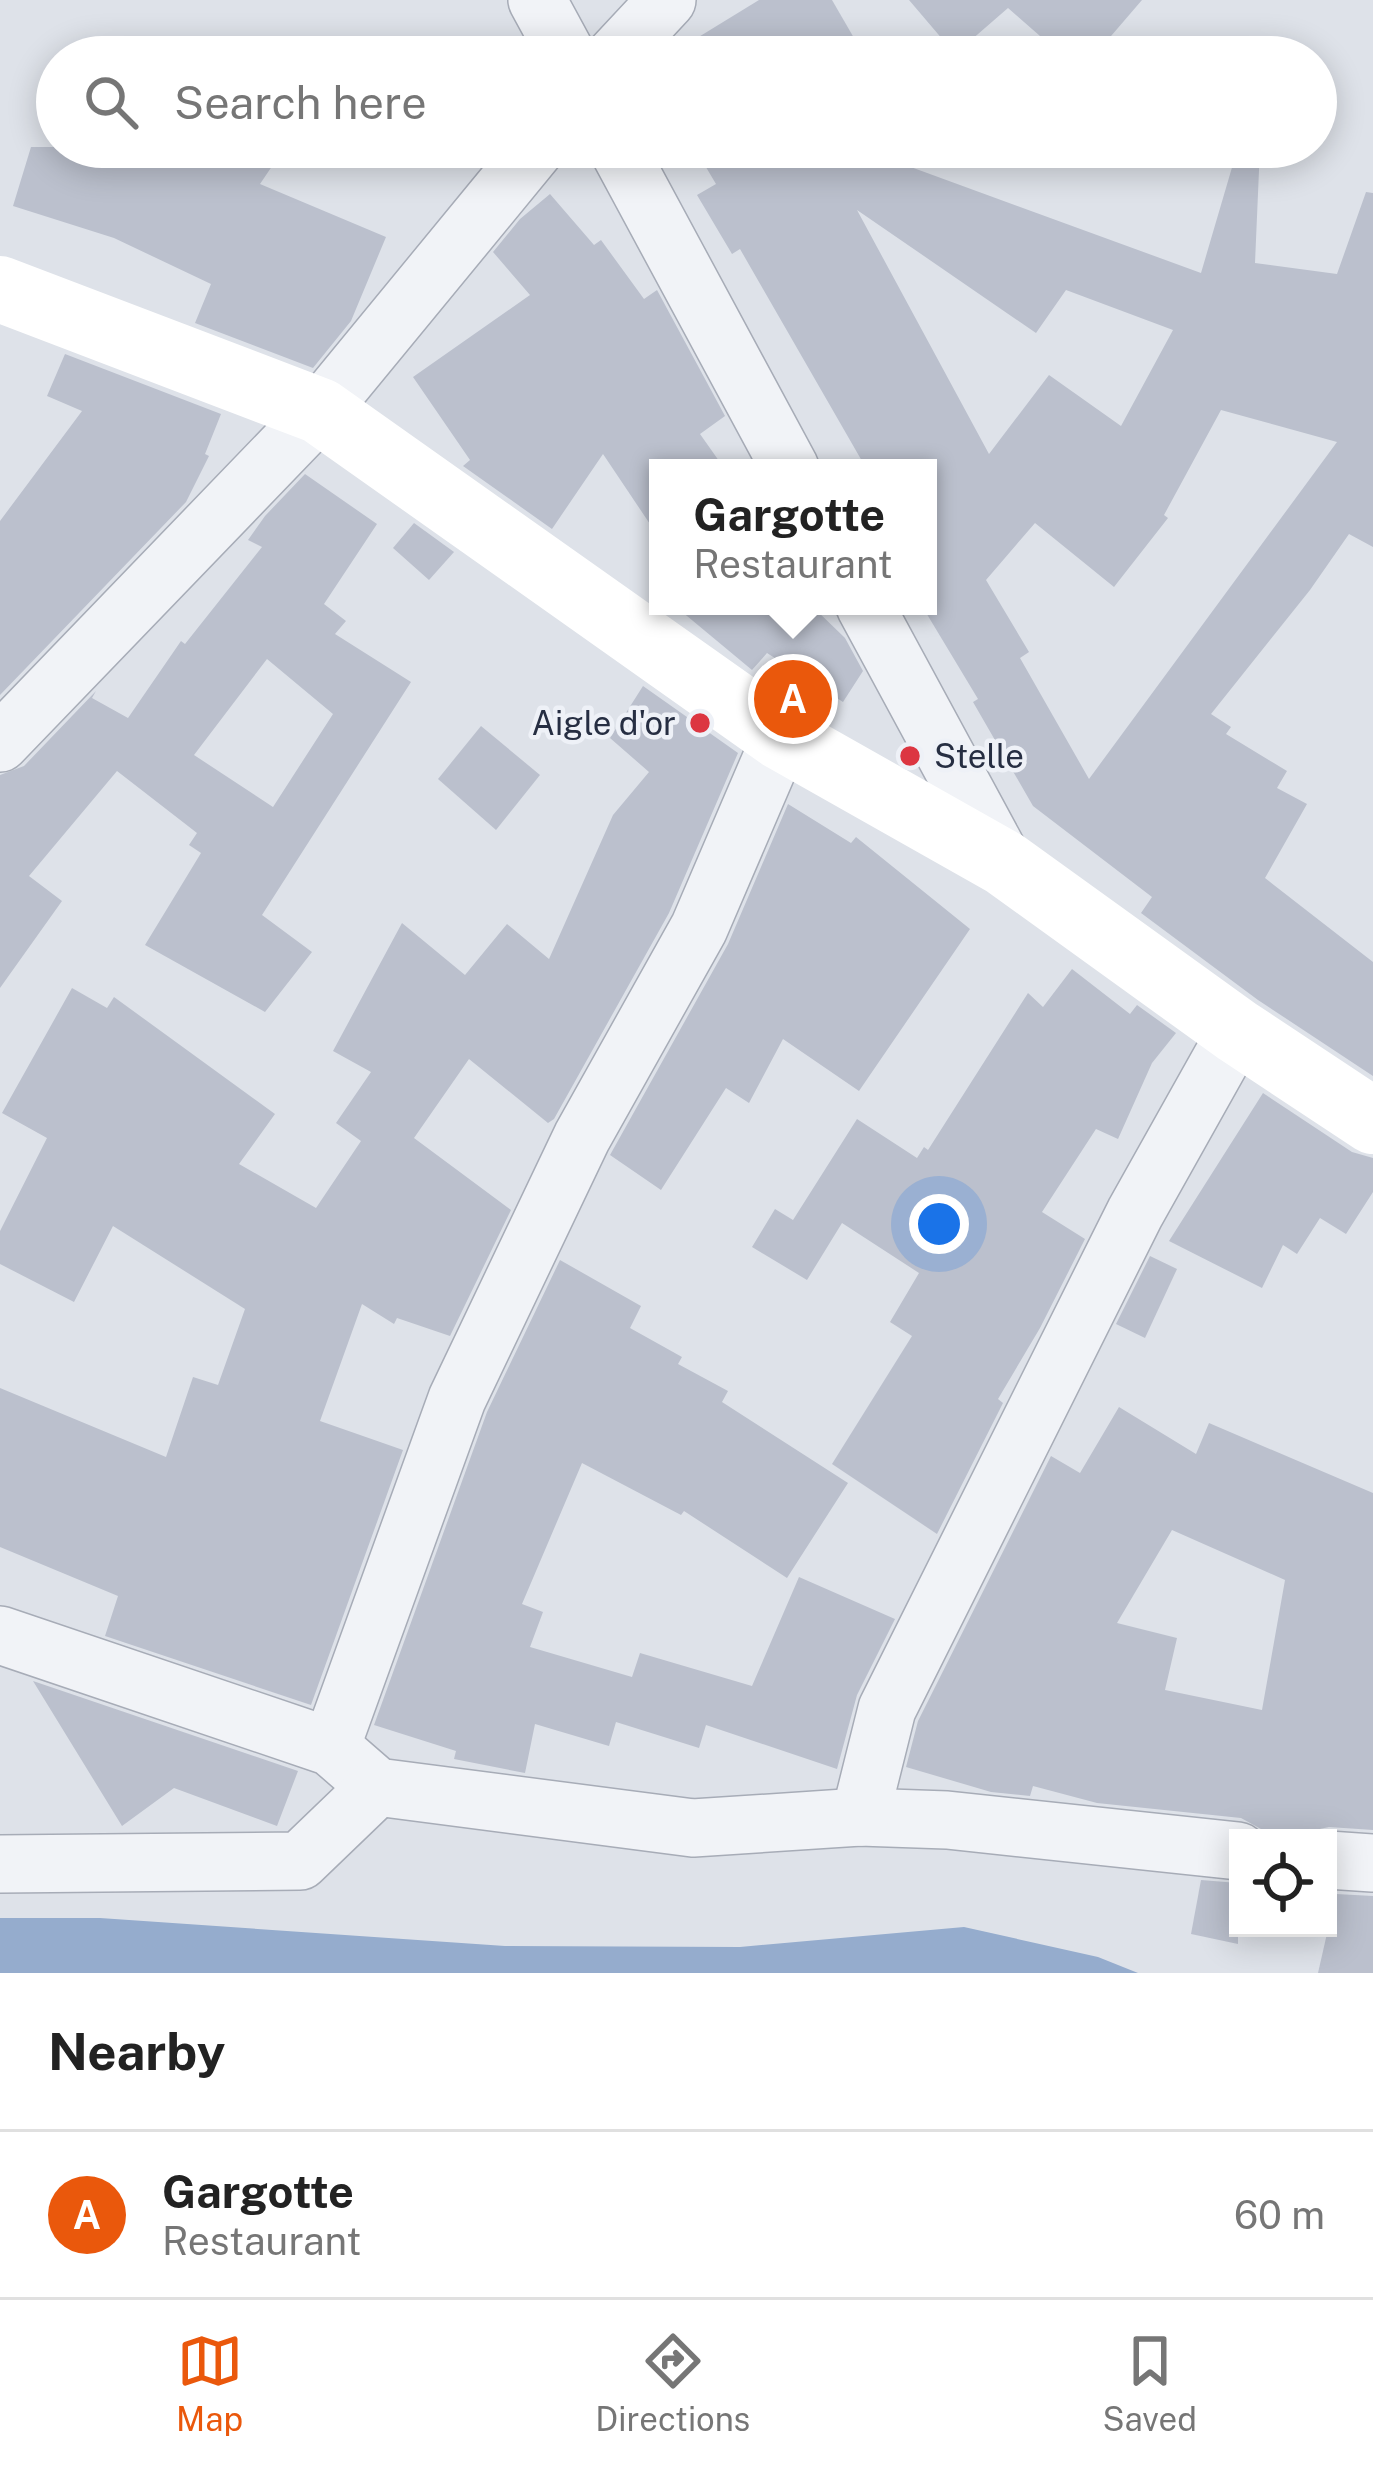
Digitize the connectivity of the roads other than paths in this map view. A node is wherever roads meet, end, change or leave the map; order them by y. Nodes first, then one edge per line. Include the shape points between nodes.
1 (537, 0) edge
2 (668, 0) edge
3 (557, 36) edge
4 (634, 36) edge
5 (520, 168) edge
6 (628, 168) edge
7 (0, 289) edge
8 (320, 411) junction
9 (785, 459) edge
10 (870, 615) edge
11 (781, 737) junction
12 (0, 743) edge
13 (1004, 863) junction
14 (1237, 1030) junction
15 (1373, 1121) edge
16 (0, 1635) edge
17 (331, 1747) junction
18 (377, 1787) junction
19 (860, 1817) junction
20 (1229, 1850) edge
21 (1337, 1861) edge
22 (1373, 1863) edge
23 (0, 1864) edge

1 - 3 street
2 - 4 street
5 - 8 street
6 - 9 street
7 - 8 street
8 - 11 street
8 - 12 street
10 - 13 street
11 - 13 street
11 - 17 street via 699,928 582,1137 457,1399
13 - 14 street
14 - 15 street
14 - 19 street via 1135,1213 887,1709
16 - 17 street
17 - 18 street
18 - 19 street via 693,1828
18 - 23 street via 300,1861
19 - 20 street
21 - 22 street

